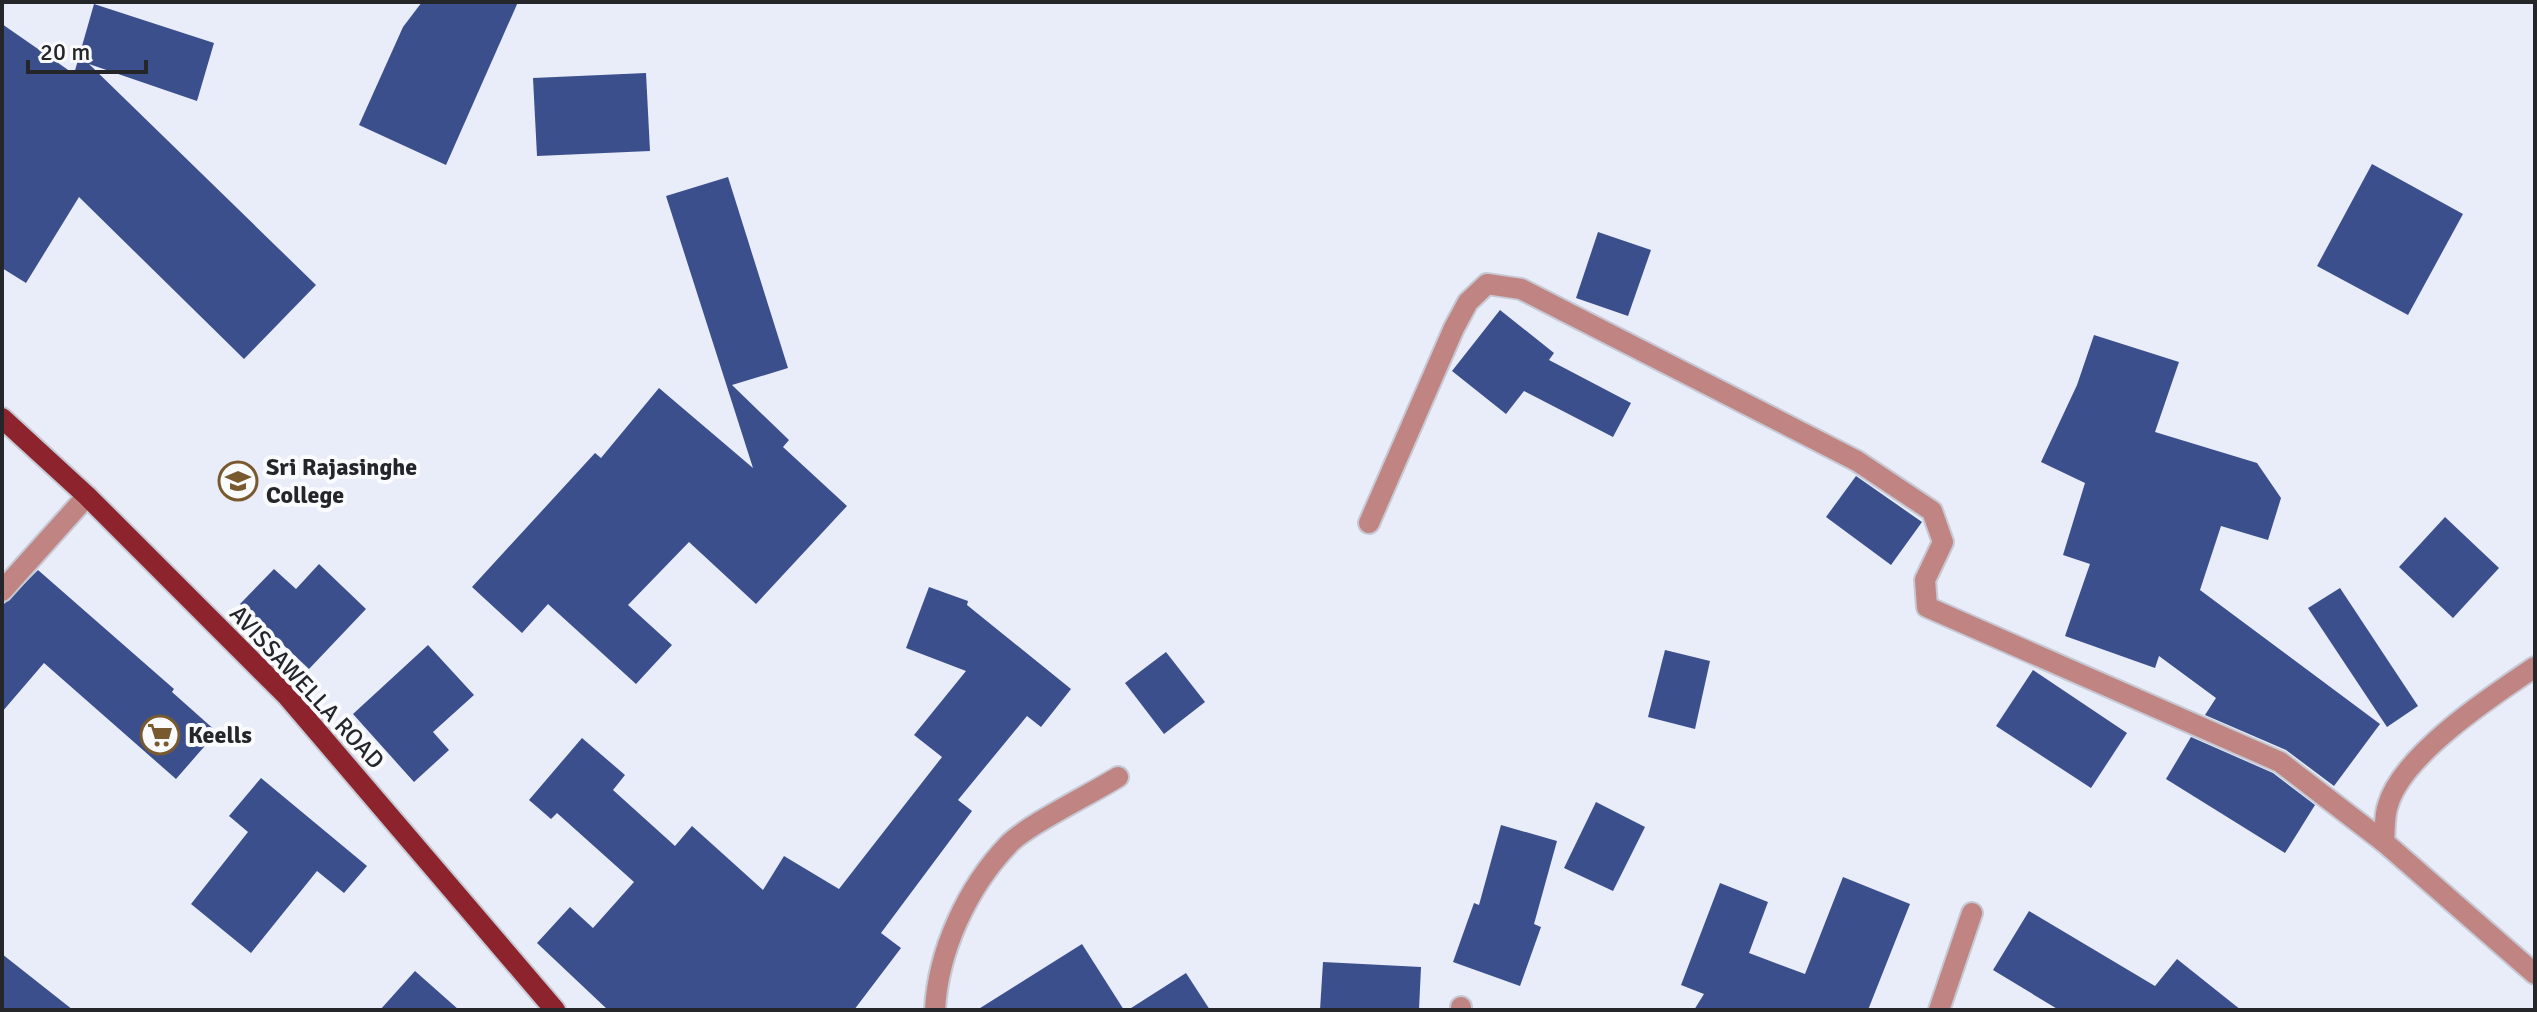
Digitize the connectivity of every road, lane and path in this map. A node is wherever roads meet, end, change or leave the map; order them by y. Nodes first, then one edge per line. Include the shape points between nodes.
1 (2, 418) edge
2 (87, 496) junction
3 (1369, 523) dead end
4 (2, 591) edge
5 (2535, 667) edge
6 (1118, 777) dead end
7 (2384, 842) junction
8 (1972, 913) dead end
9 (2535, 974) edge
10 (555, 1010) edge
11 (935, 1010) edge
12 (1939, 1010) edge

1 - 2 main road, AVISSAWELLA ROAD
2 - 4 street
2 - 10 main road, AVISSAWELLA ROAD via 287,696
3 - 7 street via 1468,302 1487,284 1521,289 1857,461 1932,511 1943,542 1925,580 1927,607 2280,762
5 - 7 street via 2464,714 2401,781 2388,804
6 - 11 street via 1009,843 961,915 937,978
7 - 9 street
8 - 12 street

